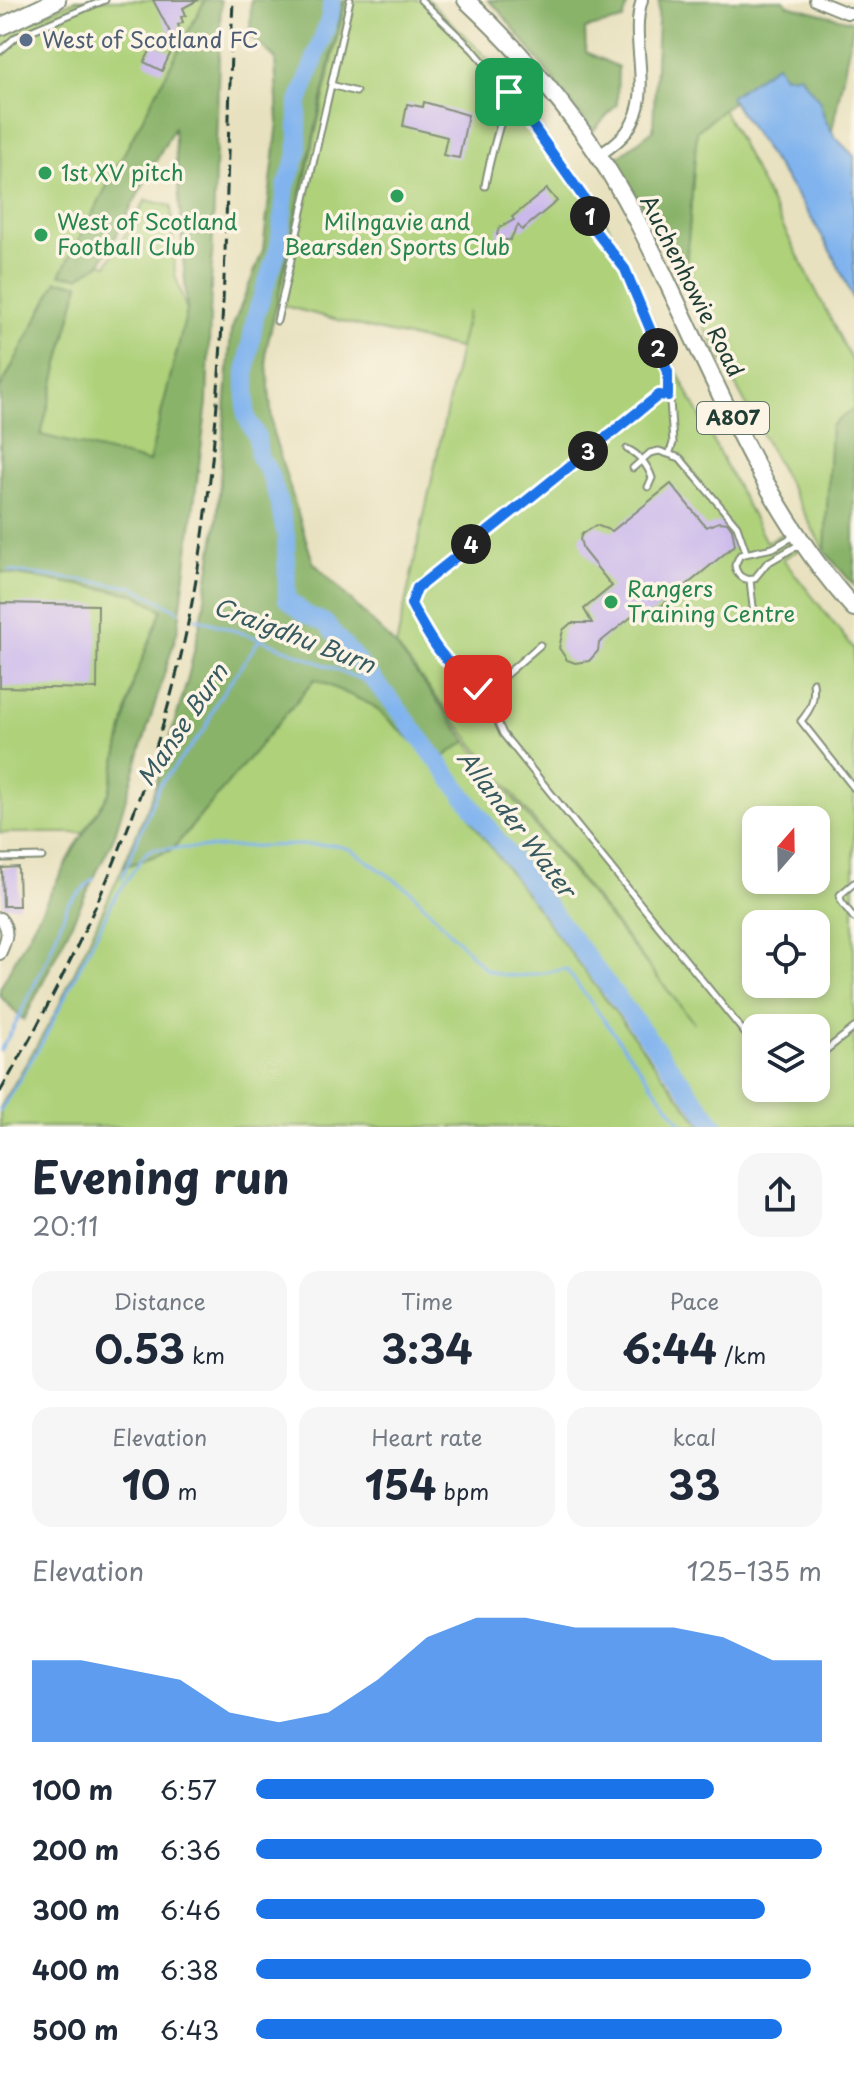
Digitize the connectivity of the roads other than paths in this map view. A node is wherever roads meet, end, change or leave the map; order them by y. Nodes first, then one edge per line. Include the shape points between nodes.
1 (105, 0) edge
2 (350, 0) edge
3 (421, 0) edge
4 (466, 0) edge
5 (642, 0) edge
6 (815, 0) edge
7 (51, 3) edge
8 (854, 13) edge
9 (54, 22) junction
10 (0, 27) edge
11 (0, 51) edge
12 (331, 85) junction
13 (356, 92) dead end
14 (509, 92) junction
15 (598, 156) junction
16 (485, 186) dead end
17 (277, 321) dead end
18 (668, 396) junction
19 (627, 449) dead end
20 (670, 452) junction
21 (642, 460) junction
22 (633, 468) dead end
23 (648, 487) dead end
24 (800, 538) junction
25 (746, 552) junction
26 (756, 554) junction
27 (763, 567) junction
28 (750, 580) junction
29 (854, 608) edge
30 (757, 614) dead end
31 (540, 645) dead end
32 (813, 682) dead end
33 (494, 685) junction
34 (854, 788) edge
35 (42, 857) dead end
36 (0, 858) edge
37 (854, 883) edge
38 (0, 918) edge
39 (854, 918) edge
40 (0, 954) edge
41 (854, 1028) edge
42 (742, 1030) edge
43 (830, 1047) edge

1 - 9 lane
2 - 12 lane
3 - 14 lane
4 - 15 main road, Auchenhowie Road / A807 via 498,30
5 - 15 street via 636,30 637,113 627,131
6 - 8 street
7 - 9 lane
7 - 10 main road
9 - 11 lane via 16,37
12 - 13 lane
12 - 17 lane
14 - 16 lane
14 - 18 lane via 588,204 593,228 625,269 668,372
15 - 24 main road, Auchenhowie Road / A807 via 636,219 728,408
18 - 20 lane
18 - 33 lane via 659,395 417,588 411,604 433,646 478,689
19 - 21 lane
20 - 21 lane via 650,453
20 - 25 lane via 737,526
21 - 22 lane
21 - 23 lane via 652,478
24 - 26 lane
24 - 27 lane
24 - 29 main road, Auchenhowie Road / A807
25 - 26 lane
25 - 28 lane via 737,558 735,568
26 - 27 lane
27 - 28 lane
28 - 30 lane
31 - 33 lane
32 - 34 lane via 815,696 801,721
33 - 42 lane via 490,705 503,734
35 - 36 lane
37 - 39 lane via 840,895
38 - 40 street via 8,934
41 - 43 lane

